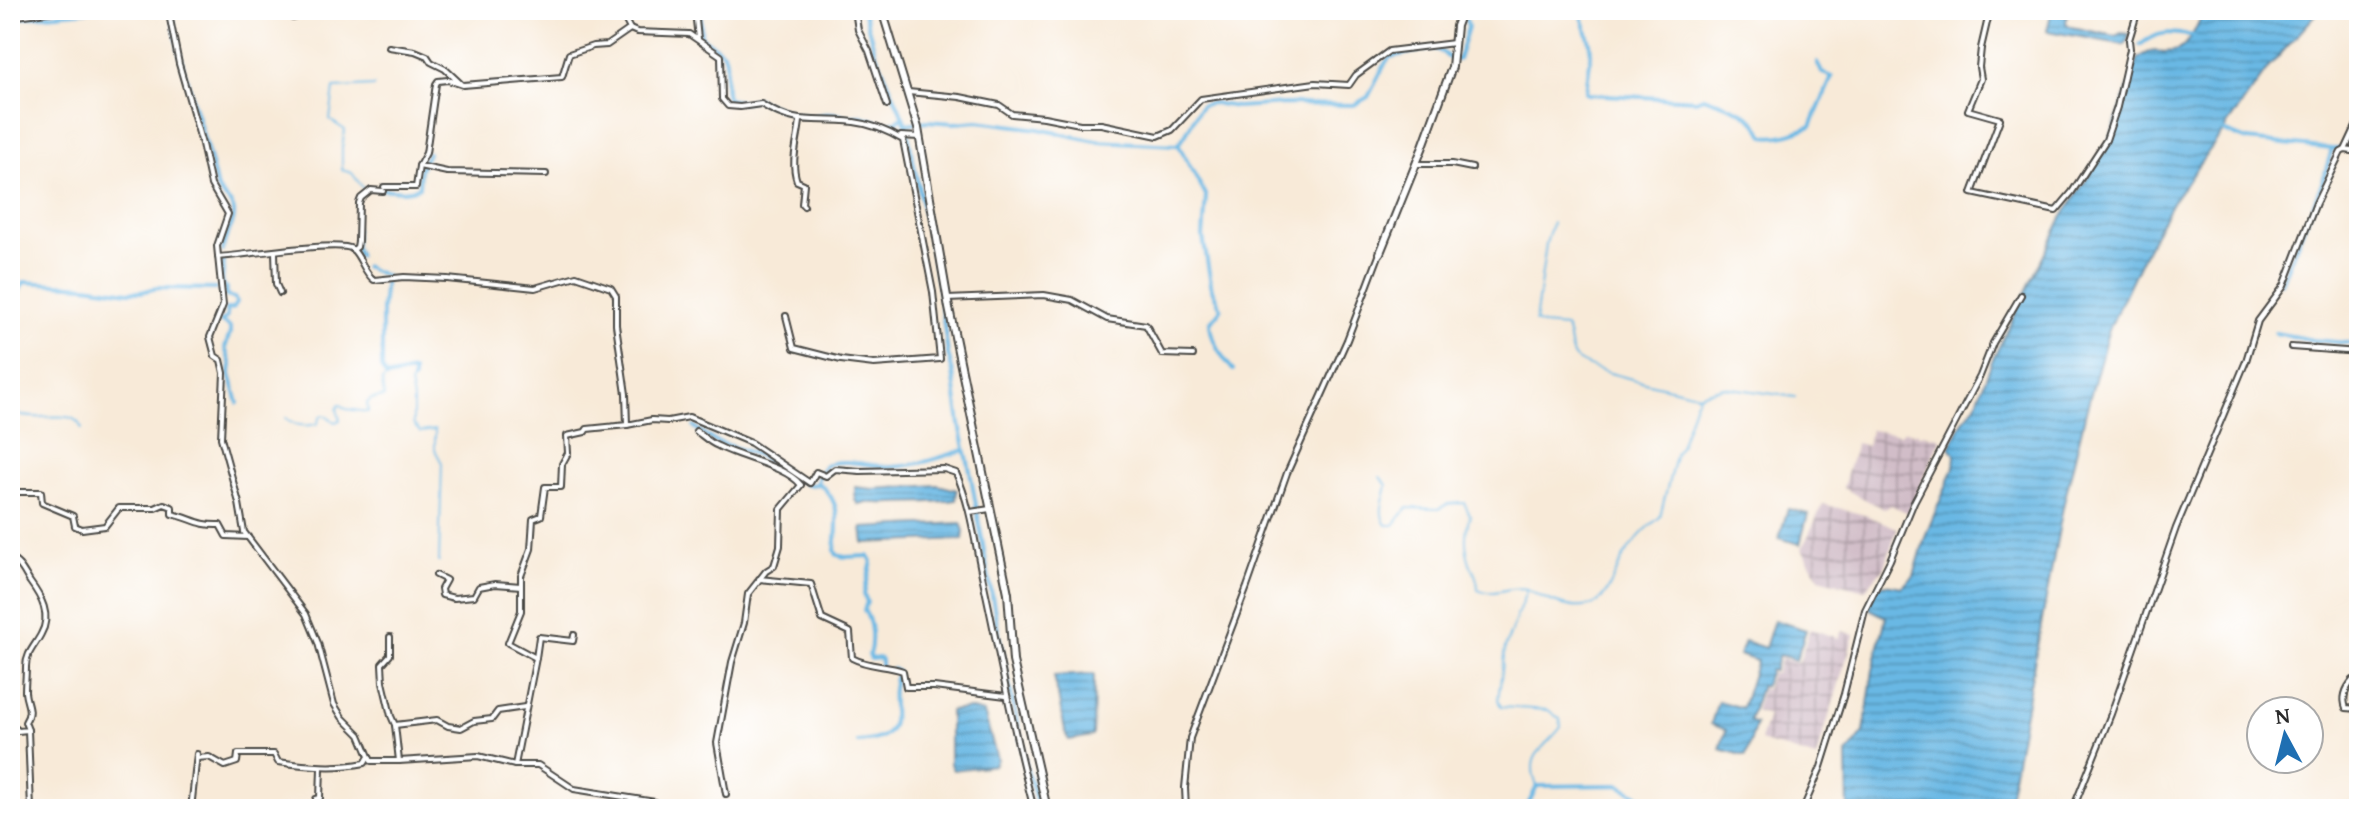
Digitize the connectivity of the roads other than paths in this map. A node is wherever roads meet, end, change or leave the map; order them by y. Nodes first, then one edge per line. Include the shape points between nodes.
1 (61, 10) edge
2 (166, 10) edge
3 (293, 10) edge
4 (606, 10) edge
5 (698, 10) edge
6 (855, 10) edge
7 (882, 10) edge
8 (1462, 10) edge
9 (1955, 10) edge
10 (2138, 10) edge
11 (10, 17) edge
12 (293, 18) dead end
13 (630, 29) junction
14 (698, 39) junction
15 (1455, 43) junction
16 (389, 47) dead end
17 (462, 85) junction
18 (908, 92) junction
19 (887, 105) dead end
20 (2359, 120) edge
21 (800, 121) junction
22 (918, 132) junction
23 (898, 136) junction
24 (2345, 150) junction
25 (2359, 152) edge
26 (1416, 164) junction
27 (419, 166) junction
28 (1472, 168) dead end
29 (546, 174) dead end
30 (804, 206) dead end
31 (355, 248) junction
32 (275, 252) junction
33 (1380, 253) joint
34 (218, 257) junction
35 (940, 261) junction
36 (927, 263) junction
37 (280, 293) dead end
38 (2021, 295) dead end
39 (947, 299) junction
40 (786, 316) dead end
41 (2291, 347) dead end
42 (2359, 352) edge
43 (1193, 355) dead end
44 (627, 425) junction
45 (696, 431) dead end
46 (10, 494) edge
47 (987, 510) junction
48 (971, 512) junction
49 (248, 537) junction
50 (10, 559) edge
51 (436, 575) dead end
52 (759, 579) junction
53 (521, 586) junction
54 (574, 635) dead end
55 (390, 637) dead end
56 (536, 658) junction
57 (2359, 681) edge
58 (1006, 696) junction
59 (526, 707) junction
60 (2359, 709) edge
61 (10, 725) edge
62 (395, 725) junction
63 (28, 730) junction
64 (368, 758) junction
65 (399, 761) junction
66 (515, 765) junction
67 (321, 768) junction
68 (726, 794) dead end
69 (31, 809) edge
70 (191, 809) edge
71 (308, 809) edge
72 (368, 809) edge
73 (391, 809) edge
74 (655, 809) edge
75 (1034, 809) edge
76 (1047, 809) edge
77 (1186, 809) edge
78 (1803, 809) edge
79 (2073, 809) edge

1 - 11 street
2 - 34 street via 211,185 228,214
3 - 12 street
4 - 13 street via 621,12
5 - 14 street
6 - 19 street
7 - 18 street
8 - 15 street
9 - 10 street via 1988,18 1981,79 1968,110 2000,119 1972,193 2056,211 2106,140
13 - 14 street via 686,33
13 - 17 street via 607,45 569,54 562,77
14 - 21 street via 722,57 725,104 761,104
15 - 18 street via 1389,51 1349,85 1315,83 1201,99 1172,130 1158,136 1012,114 999,105 960,97
15 - 26 street via 1452,67
16 - 17 street via 427,56
17 - 27 street via 442,80 436,84 426,153
18 - 22 street
20 - 24 street
21 - 23 street via 866,124
21 - 30 street via 795,176 804,184
22 - 23 street
22 - 35 street
23 - 36 street
24 - 25 street
24 - 79 street via 2322,190 2284,286 2258,321
26 - 28 street
26 - 33 street
27 - 29 street via 447,172
27 - 31 street via 416,187 371,190 361,198
31 - 32 street
31 - 44 street via 374,280 447,279 535,288 576,276 611,288 616,296
32 - 34 street
32 - 37 street
33 - 77 street via 1287,473 1190,738
34 - 49 street via 223,305 210,337 224,373 221,438
35 - 36 street
35 - 39 street
36 - 40 street via 940,359 874,364 794,348
38 - 78 street via 1914,502 1865,610 1844,694
39 - 43 street via 1031,294 1072,300 1107,319 1146,325 1162,354
39 - 47 street
41 - 42 street
44 - 48 street via 689,417 751,443 810,483 816,472 826,476 835,469 949,470 957,475
44 - 53 street via 567,436 561,487 545,487 541,516 533,519
45 - 52 street via 715,446 801,484 781,509 774,566
46 - 49 street via 41,492 42,503 73,516 80,529 105,526 119,508 164,504 172,507 172,514 203,526 220,525 226,536
47 - 48 street
47 - 76 street via 1010,610 1013,661
48 - 58 street
49 - 64 street via 306,614 334,704 360,735
50 - 63 street via 18,562 44,610 42,632 29,651 26,668
51 - 53 street via 446,580 442,595 454,598 474,596 479,587
52 - 58 street via 811,584 822,619 850,632 852,658 903,671 906,687
52 - 68 street via 748,594 717,743
53 - 56 street via 521,611 508,643
54 - 56 street via 573,641 539,637
55 - 62 street via 383,682
56 - 59 street
57 - 60 street via 2346,688 2344,703
58 - 75 street
59 - 62 street via 498,711 492,719 461,728 437,720
59 - 66 street
61 - 63 street
62 - 65 street
63 - 69 street
64 - 65 street
64 - 67 street via 365,763
65 - 66 street via 478,756
66 - 74 street via 538,765 574,789 655,802
67 - 70 street via 278,762 274,754 238,754 237,762 225,766 197,756
67 - 71 street via 320,798
72 - 73 street

